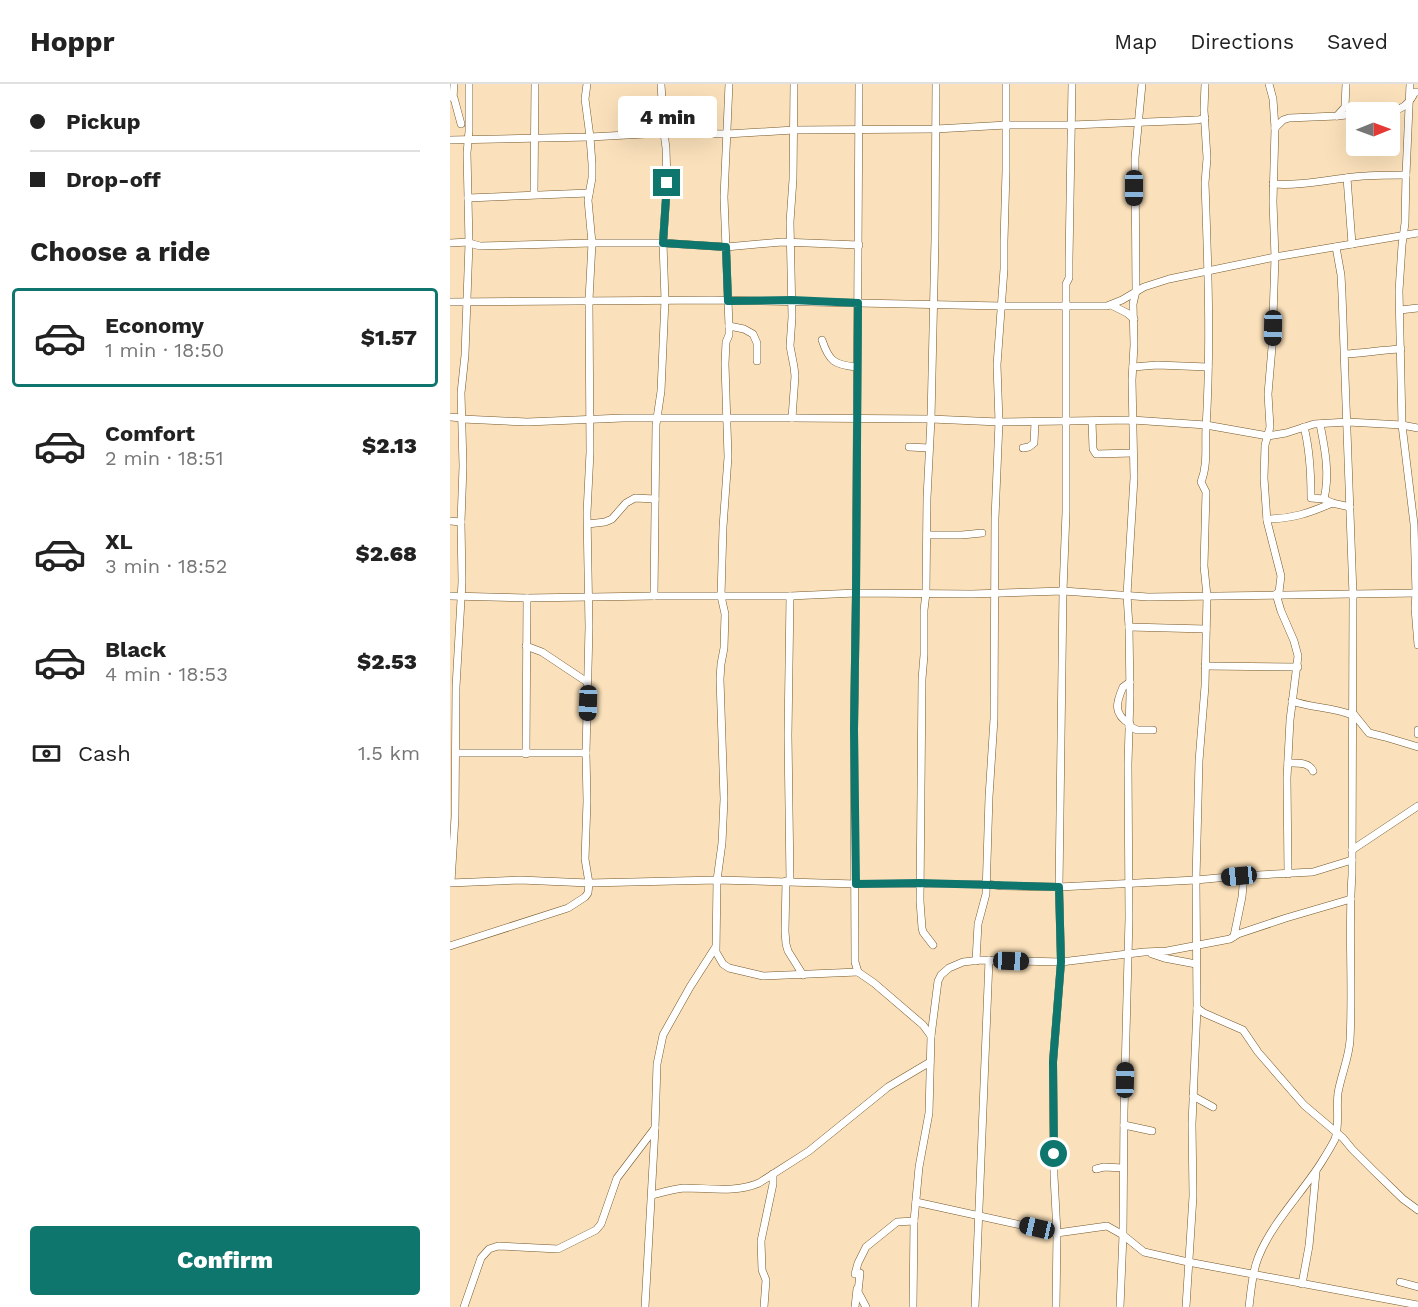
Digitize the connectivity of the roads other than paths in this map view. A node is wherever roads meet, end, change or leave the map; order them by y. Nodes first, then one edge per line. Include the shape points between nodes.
1 (454, 84) edge
2 (469, 84) edge
3 (535, 84) edge
4 (587, 84) edge
5 (661, 84) edge
6 (729, 84) edge
7 (794, 84) edge
8 (860, 84) edge
9 (936, 84) edge
10 (1006, 84) edge
11 (1072, 84) edge
12 (1142, 84) edge
13 (1205, 84) edge
14 (1269, 84) edge
15 (1346, 84) edge
16 (1410, 84) edge
17 (1418, 92) edge
18 (452, 98) edge
19 (468, 98) junction
20 (1410, 103) junction
21 (1400, 108) edge
22 (1418, 111) edge
23 (1346, 115) edge
24 (1337, 116) junction
25 (1205, 118) junction
26 (1138, 123) junction
27 (461, 124) dead end
28 (1006, 125) junction
29 (1071, 125) junction
30 (1275, 128) junction
31 (936, 129) junction
32 (794, 130) junction
33 (860, 130) junction
34 (664, 133) junction
35 (727, 134) junction
36 (590, 137) junction
37 (534, 138) junction
38 (450, 140) edge
39 (468, 140) junction
40 (1406, 175) junction
41 (1347, 178) junction
42 (1274, 184) junction
43 (589, 193) junction
44 (534, 194) junction
45 (468, 198) junction
46 (1418, 234) edge
47 (1403, 236) junction
48 (450, 243) edge
49 (469, 243) junction
50 (592, 243) junction
51 (663, 243) junction
52 (790, 243) junction
53 (1352, 244) junction
54 (859, 245) junction
55 (726, 247) junction
56 (1336, 247) junction
57 (1275, 257) junction
58 (1208, 272) junction
59 (1136, 291) junction
60 (589, 300) junction
61 (665, 300) junction
62 (792, 300) junction
63 (728, 301) junction
64 (450, 302) edge
65 (468, 302) junction
66 (858, 303) junction
67 (933, 303) junction
68 (1066, 305) junction
69 (1111, 305) junction
70 (1002, 306) junction
71 (1418, 308) edge
72 (1400, 310) junction
73 (1134, 320) junction
74 (729, 326) junction
75 (822, 340) dead end
76 (1401, 349) junction
77 (1345, 354) junction
78 (757, 361) dead end
79 (857, 367) junction
80 (1133, 367) junction
81 (1208, 367) junction
82 (450, 417) edge
83 (726, 418) junction
84 (792, 418) junction
85 (462, 419) junction
86 (590, 419) junction
87 (657, 419) junction
88 (856, 419) junction
89 (931, 419) junction
90 (1132, 420) junction
91 (1066, 421) junction
92 (1092, 421) junction
93 (999, 422) junction
94 (1035, 422) junction
95 (1348, 423) junction
96 (1320, 424) junction
97 (1402, 425) junction
98 (1206, 426) junction
99 (1304, 427) junction
100 (1418, 428) edge
101 (1268, 436) junction
102 (909, 447) dead end
103 (929, 448) junction
104 (1023, 448) dead end
105 (1133, 453) junction
106 (1324, 498) junction
107 (655, 499) junction
108 (1332, 503) junction
109 (1350, 507) junction
110 (1267, 519) junction
111 (450, 521) edge
112 (461, 522) junction
113 (588, 524) junction
114 (982, 533) dead end
115 (927, 535) junction
116 (1063, 591) junction
117 (856, 593) junction
118 (926, 593) junction
119 (1417, 593) edge
120 (995, 594) junction
121 (1276, 594) junction
122 (1127, 595) junction
123 (1353, 595) junction
124 (450, 596) edge
125 (589, 596) junction
126 (654, 596) junction
127 (721, 596) junction
128 (790, 596) junction
129 (1207, 596) junction
130 (460, 597) junction
131 (527, 598) junction
132 (1129, 627) junction
133 (1206, 629) junction
134 (1418, 645) edge
135 (526, 646) junction
136 (1205, 666) junction
137 (1298, 667) junction
138 (587, 682) junction
139 (1130, 682) junction
140 (1292, 701) junction
141 (1352, 713) junction
142 (1130, 725) junction
143 (1153, 730) dead end
144 (1418, 747) edge
145 (456, 753) junction
146 (586, 753) junction
147 (526, 754) junction
148 (1288, 763) junction
149 (1313, 771) dead end
150 (1418, 806) edge
151 (1352, 850) junction
152 (1352, 860) junction
153 (1288, 874) junction
154 (1244, 876) junction
155 (717, 880) junction
156 (1196, 880) junction
157 (788, 881) junction
158 (451, 883) edge
159 (589, 883) junction
160 (920, 883) junction
161 (1129, 883) junction
162 (856, 884) junction
163 (986, 884) junction
164 (1059, 887) junction
165 (1351, 899) junction
166 (1234, 936) junction
167 (933, 945) dead end
168 (450, 946) edge
169 (1196, 946) junction
170 (715, 948) junction
171 (1149, 952) junction
172 (1129, 954) junction
173 (989, 960) junction
174 (976, 961) junction
175 (1061, 962) junction
176 (1196, 964) junction
177 (858, 972) junction
178 (803, 975) junction
179 (1197, 1008) junction
180 (931, 1036) junction
181 (930, 1062) junction
182 (1193, 1096) junction
183 (1213, 1107) dead end
184 (1124, 1125) junction
185 (656, 1128) junction
186 (1152, 1131) dead end
187 (1337, 1132) junction
188 (1123, 1168) junction
189 (1096, 1169) dead end
190 (1316, 1172) junction
191 (773, 1174) junction
192 (652, 1195) junction
193 (916, 1202) junction
194 (1418, 1210) edge
195 (979, 1215) junction
196 (914, 1221) junction
197 (1057, 1233) junction
198 (1123, 1235) junction
199 (1188, 1262) junction
200 (860, 1273) junction
201 (1254, 1275) junction
202 (1400, 1282) dead end
203 (1302, 1284) junction
204 (1418, 1287) edge
205 (1418, 1305) edge
206 (464, 1307) edge
207 (645, 1307) edge
208 (764, 1307) edge
209 (855, 1307) edge
210 (866, 1307) edge
211 (913, 1307) edge
212 (975, 1307) edge
213 (1056, 1307) edge
214 (1120, 1307) edge
215 (1186, 1307) edge
216 (1249, 1307) edge

1 - 18 street
2 - 19 street
3 - 37 street
4 - 36 street via 585,105
5 - 34 street
6 - 35 street
7 - 32 street
8 - 33 street
9 - 31 street
10 - 28 street
11 - 29 street
12 - 26 street
13 - 25 street
14 - 30 street
15 - 24 street via 1345,105
16 - 20 street
17 - 20 street
18 - 19 street
18 - 27 street
19 - 39 street
20 - 21 street
20 - 22 street
20 - 40 street
23 - 24 street
24 - 30 street via 1289,118
25 - 26 street
25 - 58 street
26 - 29 street
26 - 59 street
28 - 29 street
28 - 31 street
28 - 70 street
29 - 68 street
30 - 42 street
31 - 33 street
31 - 67 street
32 - 33 street
32 - 35 street
32 - 52 street
33 - 54 street
34 - 35 street
34 - 36 street
34 - 51 street via 667,183
35 - 55 street
36 - 37 street
36 - 43 street
37 - 39 street
37 - 44 street
38 - 39 street
39 - 45 street
40 - 41 street
40 - 47 street
41 - 42 street
41 - 53 street
42 - 57 street
43 - 44 street
43 - 50 street
44 - 45 street
45 - 49 street
46 - 47 street
47 - 53 street
47 - 72 street
48 - 49 street
49 - 50 street
49 - 65 street
50 - 51 street
50 - 60 street
51 - 55 street
51 - 61 street
52 - 54 street
52 - 55 street
52 - 62 street
53 - 56 street
54 - 66 street
55 - 63 street
56 - 57 street
56 - 77 street
57 - 58 street
57 - 101 street
58 - 59 street via 1153,283
58 - 81 street
59 - 69 street
59 - 73 street
60 - 61 street
60 - 65 street
60 - 86 street
61 - 63 street
61 - 87 street
62 - 63 street
62 - 66 street
62 - 84 street
63 - 74 street
64 - 65 street
65 - 85 street
66 - 67 street
66 - 79 street
67 - 70 street
67 - 89 street
68 - 69 street
68 - 70 street
68 - 91 street
69 - 73 street
70 - 93 street via 997,365
71 - 72 street
72 - 76 street
73 - 80 street
74 - 78 street via 753,334
74 - 83 street via 724,364
75 - 79 street via 834,362
76 - 77 street
76 - 97 street
77 - 95 street
79 - 88 street
80 - 81 street
80 - 90 street
81 - 98 street
82 - 85 street
83 - 84 street
83 - 87 street
83 - 127 street
84 - 88 street
85 - 86 street
85 - 112 street
86 - 87 street
86 - 113 street
87 - 107 street
88 - 89 street
88 - 117 street
89 - 93 street
89 - 103 street
90 - 92 street
90 - 98 street
90 - 105 street
91 - 92 street
91 - 94 street
91 - 116 street
92 - 105 street via 1096,454
93 - 94 street
93 - 120 street
94 - 104 street via 1034,443
95 - 96 street
95 - 97 street
95 - 109 street
96 - 99 street
96 - 106 street via 1328,479
97 - 100 street
97 - 119 street via 1414,524
98 - 101 street
98 - 129 street via 1206,471 1201,482 1206,492
99 - 101 street
99 - 106 street via 1311,498
101 - 110 street via 1264,468
102 - 103 street
103 - 115 street
105 - 122 street
106 - 108 street
107 - 113 street via 635,498 612,519
107 - 126 street
108 - 109 street
108 - 110 street via 1286,519
109 - 123 street
110 - 121 street via 1281,576 1280,592
111 - 112 street
112 - 130 street
113 - 125 street
114 - 115 street
115 - 118 street
116 - 120 street
116 - 122 street
116 - 164 street
117 - 118 street
117 - 128 street
117 - 162 street
118 - 120 street
118 - 160 street
119 - 123 street
119 - 134 street
120 - 163 street
121 - 123 street
121 - 129 street
121 - 137 street via 1297,650
122 - 129 street
122 - 132 street
123 - 141 street
124 - 130 street
125 - 126 street
125 - 131 street
125 - 138 street
126 - 127 street
127 - 128 street
127 - 155 street via 725,614 720,679 724,799
128 - 157 street
129 - 133 street
130 - 131 street
130 - 145 street
131 - 135 street
132 - 133 street
132 - 139 street
133 - 136 street
135 - 138 street
135 - 147 street
136 - 137 street
136 - 156 street
137 - 140 street
138 - 146 street
139 - 142 street
139 - 142 street via 1123,687 1117,709
140 - 141 street
140 - 148 street
141 - 144 street via 1369,733
141 - 151 street
142 - 143 street via 1137,730
142 - 161 street
145 - 147 street
145 - 158 street
146 - 147 street
146 - 159 street via 585,859
148 - 149 street via 1307,764
148 - 153 street
150 - 151 street
151 - 152 street
152 - 153 street via 1313,872
152 - 165 street
153 - 154 street
154 - 156 street
154 - 166 street
155 - 157 street
155 - 159 street
155 - 170 street
156 - 161 street
156 - 169 street
157 - 162 street
157 - 178 street via 786,944
158 - 159 street
159 - 168 street via 585,897 568,908
160 - 162 street
160 - 163 street
160 - 167 street via 922,928
161 - 164 street
161 - 172 street
162 - 177 street
163 - 164 street
163 - 174 street
164 - 175 street
165 - 166 street
165 - 187 street via 1350,1041 1338,1094
166 - 169 street
169 - 171 street
169 - 176 street
170 - 178 street via 719,959 729,968 763,976
170 - 185 street via 663,1035 657,1064
171 - 172 street
171 - 176 street
172 - 175 street
172 - 184 street
173 - 174 street
173 - 175 street
173 - 195 street
174 - 180 street via 956,964 941,975
175 - 197 street via 1053,1062
176 - 179 street
177 - 178 street
177 - 180 street
179 - 182 street
179 - 187 street via 1243,1030 1304,1105
180 - 181 street
181 - 191 street via 888,1087 809,1151
181 - 193 street via 929,1113
182 - 183 street
182 - 199 street via 1193,1196
184 - 186 street
184 - 188 street
185 - 192 street
185 - 206 street via 617,1178 596,1230 558,1249 489,1249 481,1258
187 - 190 street
187 - 194 street
188 - 189 street
188 - 198 street
190 - 201 street via 1272,1232
190 - 203 street
191 - 192 street via 750,1187 682,1188
191 - 208 street via 761,1241 766,1280
192 - 207 street
193 - 195 street
193 - 196 street
195 - 197 street
195 - 212 street
196 - 200 street via 897,1222 866,1247 855,1274
196 - 211 street
197 - 198 street via 1107,1226
197 - 213 street
198 - 199 street via 1144,1252
198 - 214 street
199 - 201 street
199 - 215 street
200 - 209 street
200 - 210 street via 858,1292
201 - 203 street
201 - 216 street
202 - 204 street
203 - 205 street

